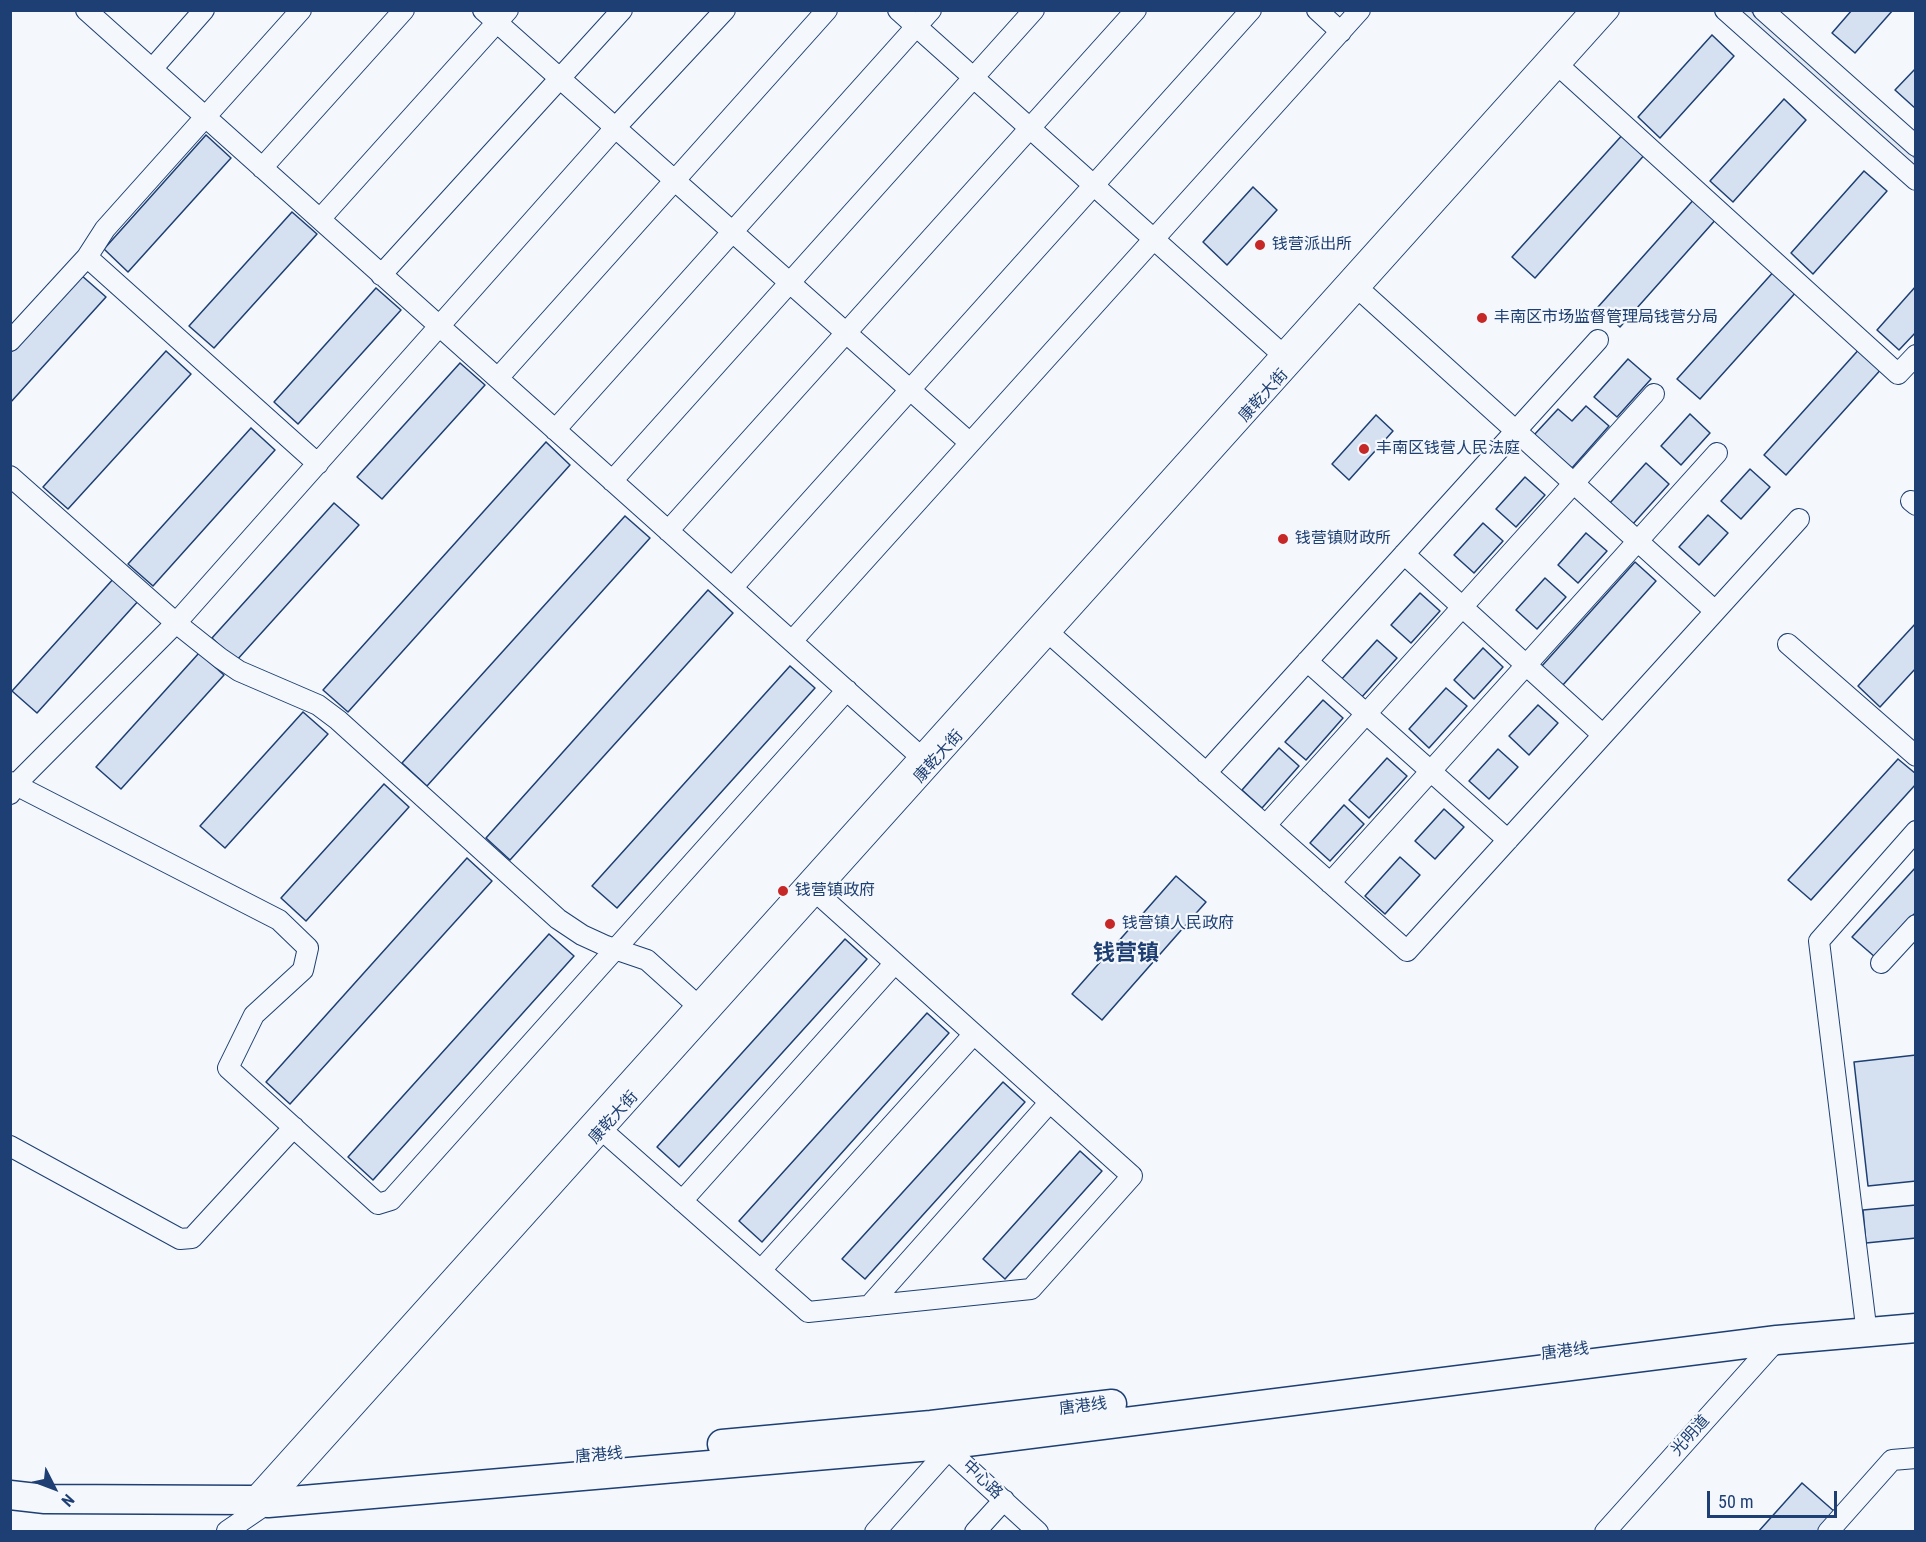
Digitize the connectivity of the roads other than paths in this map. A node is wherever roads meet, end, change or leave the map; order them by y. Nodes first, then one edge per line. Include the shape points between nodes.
1 (86, 10) edge
2 (204, 10) edge
3 (302, 10) edge
4 (404, 10) edge
5 (622, 10) edge
6 (725, 10) edge
7 (827, 10) edge
8 (898, 10) edge
9 (931, 10) edge
10 (1034, 10) edge
11 (1136, 10) edge
12 (1251, 10) edge
13 (1317, 10) edge
14 (1360, 10) edge
15 (1591, 10) edge
16 (1610, 10) edge
17 (1725, 10) edge
18 (1763, 10) edge
19 (496, 15) edge
20 (916, 27) junction
21 (1341, 32) junction
22 (1559, 66) junction
23 (152, 69) junction
24 (974, 78) junction
25 (560, 79) junction
26 (206, 117) junction
27 (615, 128) junction
28 (1030, 128) junction
29 (1916, 146) edge
30 (262, 168) junction
31 (675, 180) junction
32 (1916, 180) edge
33 (1094, 185) junction
34 (320, 219) junction
35 (733, 232) junction
36 (1154, 239) junction
37 (87, 257) junction
38 (381, 274) junction
39 (790, 283) junction
40 (1354, 285) junction
41 (440, 327) junction
42 (846, 333) junction
43 (1598, 340) dead end
44 (10, 341) edge
45 (1282, 354) junction
46 (1916, 355) edge
47 (498, 378) junction
48 (910, 390) junction
49 (1654, 394) dead end
50 (555, 430) junction
51 (1515, 430) junction
52 (970, 443) junction
53 (1717, 453) dead end
54 (318, 464) junction
55 (10, 476) edge
56 (612, 481) junction
57 (1574, 484) junction
58 (1799, 519) dead end
59 (668, 531) junction
60 (1638, 542) junction
61 (1404, 554) junction
62 (732, 588) junction
63 (1463, 607) junction
64 (1715, 611) junction
65 (176, 623) junction
66 (1044, 629) junction
67 (792, 641) junction
68 (1788, 644) dead end
69 (1307, 662) junction
70 (1526, 665) junction
71 (847, 690) junction
72 (1366, 714) junction
73 (1603, 735) junction
74 (920, 756) junction
75 (1916, 756) edge
76 (1431, 771) junction
77 (1206, 773) junction
78 (12, 787) edge
79 (1266, 825) junction
80 (1916, 831) edge
81 (1508, 840) junction
82 (1330, 883) junction
83 (817, 893) junction
84 (1916, 925) edge
85 (617, 950) junction
86 (895, 963) junction
87 (1881, 963) dead end
88 (697, 1005) junction
89 (974, 1034) junction
90 (1050, 1102) junction
91 (294, 1127) junction
92 (603, 1131) junction
93 (10, 1146) edge
94 (682, 1201) junction
95 (761, 1270) junction
96 (869, 1306) junction
97 (1916, 1312) edge
98 (1865, 1318) junction
99 (1916, 1328) edge
100 (1777, 1340) junction
101 (941, 1440) junction
102 (1916, 1458) edge
103 (10, 1495) edge
104 (268, 1496) junction
105 (1004, 1500) junction
106 (227, 1531) edge
107 (875, 1532) edge
108 (975, 1532) edge
109 (1038, 1532) edge
110 (1605, 1532) edge
111 (1828, 1532) edge

1 - 23 street
2 - 23 street
3 - 26 street
4 - 30 street
5 - 25 street
6 - 27 street
7 - 31 street
8 - 20 street
9 - 20 street
10 - 24 street
11 - 28 street
12 - 33 street
13 - 21 street
14 - 21 street
15 - 40 street, 康乾大街
16 - 22 street, 康乾大街
17 - 32 street
18 - 29 street
19 - 25 street
19 - 34 street
20 - 24 street
20 - 35 street
21 - 36 street
22 - 40 street, 康乾大街
22 - 46 street via 1898,374
23 - 26 street
24 - 28 street
24 - 39 street
25 - 27 street
25 - 38 street
26 - 30 street
26 - 37 street via 105,229
27 - 31 street
27 - 41 street
28 - 33 street
28 - 42 street
30 - 34 street
31 - 35 street
31 - 47 street
33 - 36 street
33 - 48 street
34 - 38 street
35 - 39 street
35 - 50 street
36 - 45 street
36 - 52 street
37 - 44 street
37 - 54 street
38 - 41 street
39 - 42 street
39 - 56 street
40 - 45 street, 康乾大街
40 - 51 street
40 - 66 street, 康乾大街
41 - 47 street
41 - 54 street
42 - 48 street
42 - 59 street
43 - 51 street
45 - 66 street, 康乾大街
47 - 50 street
48 - 52 street
48 - 62 street
49 - 57 street
50 - 56 street
51 - 57 street
51 - 61 street
52 - 67 street
53 - 60 street
54 - 65 street
55 - 65 street
56 - 59 street
57 - 60 street
57 - 63 street
58 - 64 street
59 - 62 street
60 - 64 street
60 - 70 street
61 - 63 street
61 - 69 street
62 - 67 street
63 - 70 street
63 - 72 street
64 - 73 street
65 - 78 street
65 - 85 street via 239,671 318,705 558,919 582,935
66 - 74 street, 康乾大街
66 - 77 street
66 - 83 street, 康乾大街
67 - 71 street
68 - 75 street
69 - 72 street
69 - 77 street
70 - 73 street
70 - 76 street
71 - 74 street
71 - 85 street
72 - 76 street
72 - 79 street
73 - 81 street
74 - 88 street, 康乾大街
76 - 81 street
76 - 82 street
77 - 79 street
78 - 91 street via 279,920 308,948 303,970 254,1015 228,1068
79 - 82 street
80 - 98 street via 1819,941
81 - 82 street via 1407,951
83 - 86 street
83 - 92 street, 康乾大街
84 - 87 street
85 - 88 street via 647,960
85 - 91 street via 392,1200 378,1204
86 - 89 street
86 - 94 street
88 - 104 street, 康乾大街
89 - 90 street
89 - 95 street
90 - 96 street
90 - 96 street via 1132,1176 1031,1289
91 - 93 street via 192,1238 180,1239
92 - 94 street
92 - 104 street, 康乾大街
94 - 95 street
95 - 96 street via 808,1312
97 - 98 highway, 唐港线
98 - 101 highway, 唐港线
99 - 100 highway, 唐港线
100 - 101 highway, 唐港线
100 - 110 street, 光明道
101 - 104 highway, 唐港线
101 - 105 street, 中心路
101 - 107 street
102 - 111 street via 1892,1460
103 - 104 highway, 唐港线 via 45,1499
104 - 106 street
105 - 108 street
105 - 109 street, 中心路

